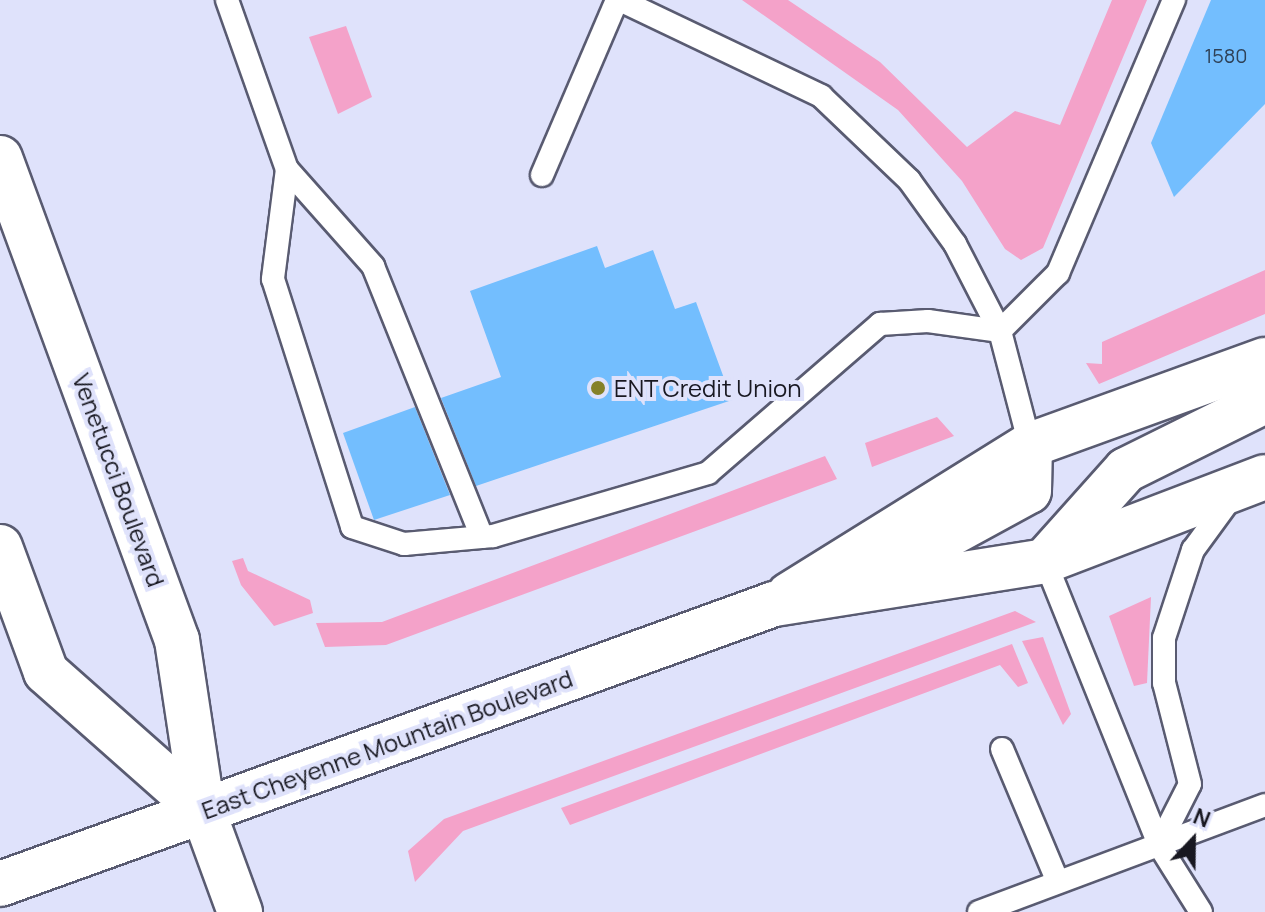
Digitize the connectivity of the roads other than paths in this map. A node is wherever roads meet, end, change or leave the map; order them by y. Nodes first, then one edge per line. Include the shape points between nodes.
1 (227, 0) edge
2 (619, 0) edge
3 (1174, 0) edge
4 (0, 158) edge
5 (287, 169) junction
6 (542, 175) dead end
7 (1000, 331) junction
8 (1265, 360) edge
9 (1265, 401) edge
10 (1030, 445) junction
11 (1252, 482) edge
12 (482, 537) junction
13 (0, 547) edge
14 (1045, 561) junction
15 (833, 596) junction
16 (774, 604) junction
17 (1002, 749) dead end
18 (1265, 805) edge
19 (203, 811) junction
20 (1159, 845) junction
21 (1058, 882) junction
22 (0, 884) edge
23 (240, 912) edge
24 (979, 912) edge
25 (1201, 912) edge

1 - 5 lane
2 - 6 lane
2 - 7 lane via 776,69 863,132 955,244
3 - 7 lane via 1058,273
4 - 19 street, Venetucci Boulevard via 177,640
5 - 12 lane via 373,266
5 - 12 lane via 273,279 352,527 404,544
7 - 10 lane
7 - 12 lane via 928,321 880,324 708,473
8 - 10 street, East Cheyenne Mountain Boulevard
9 - 14 street via 1126,470
10 - 15 street, East Cheyenne Mountain Boulevard via 1029,491
10 - 16 street, East Cheyenne Mountain Boulevard
11 - 14 street, East Cheyenne Mountain Boulevard
11 - 20 lane via 1193,550 1164,638 1164,683 1190,784
13 - 19 street, Venetucci Boulevard via 46,672
14 - 15 street, East Cheyenne Mountain Boulevard
14 - 20 lane
15 - 16 street, East Cheyenne Mountain Boulevard
16 - 19 street, East Cheyenne Mountain Boulevard
17 - 21 lane
18 - 20 lane
19 - 22 street, East Cheyenne Mountain Boulevard
19 - 23 street, Venetucci Boulevard
20 - 21 lane
20 - 25 lane
21 - 24 lane

